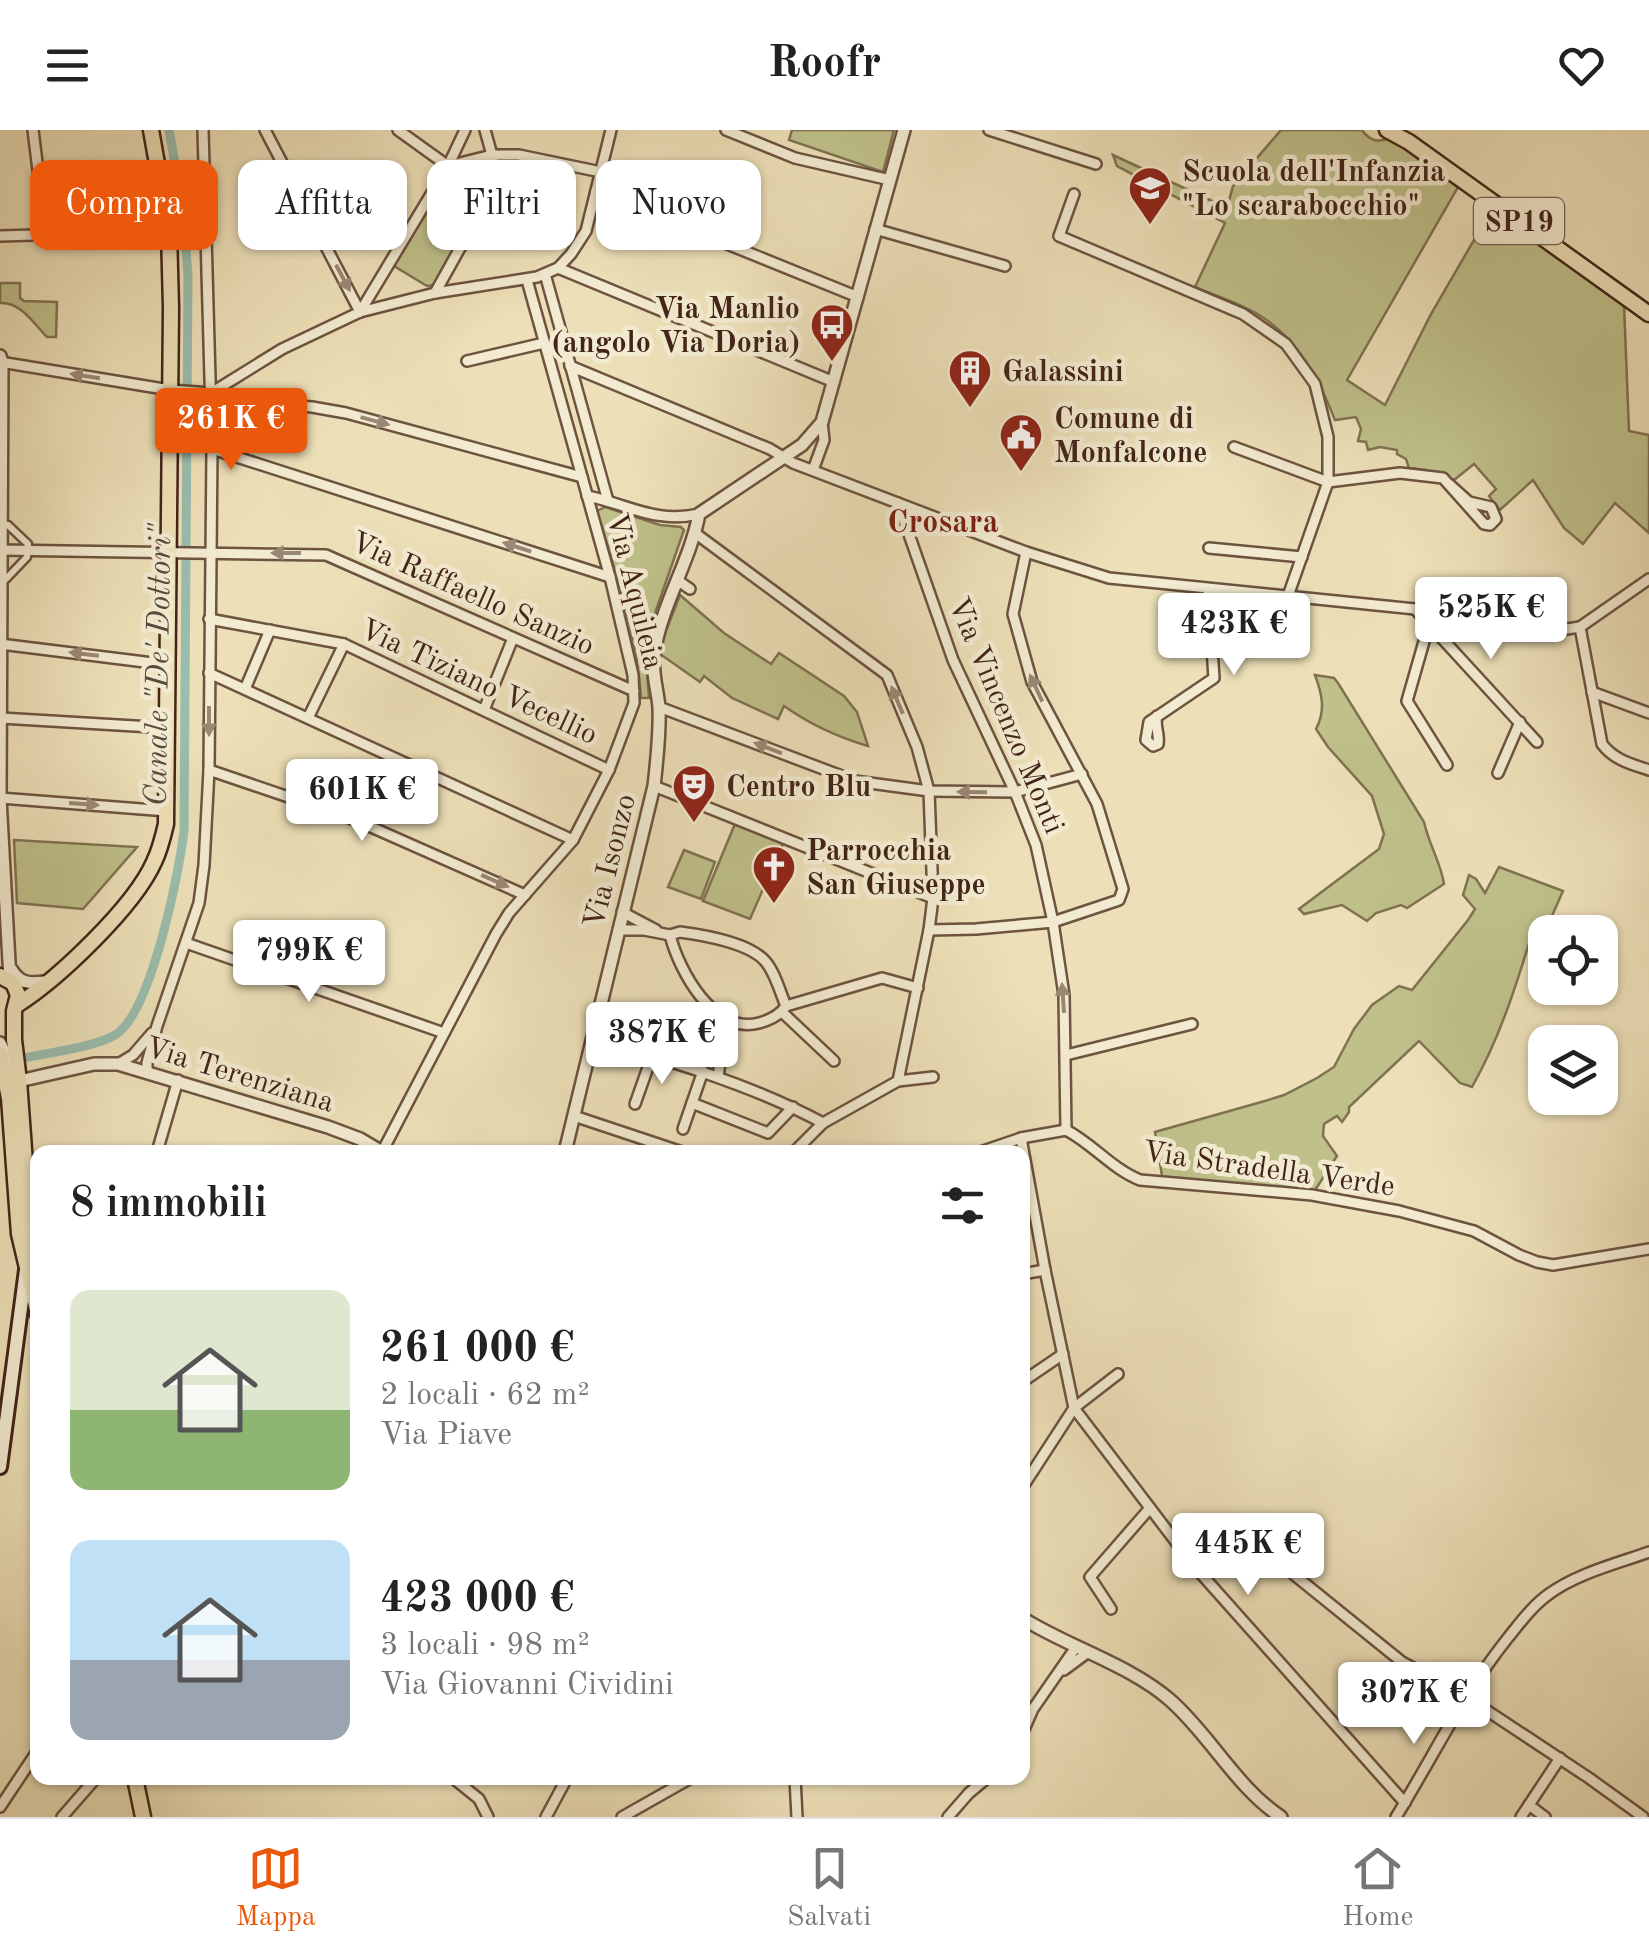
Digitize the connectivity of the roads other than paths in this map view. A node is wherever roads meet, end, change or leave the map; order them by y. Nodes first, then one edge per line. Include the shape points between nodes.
1 (33, 130) edge
2 (150, 130) edge
3 (203, 130) edge
4 (265, 130) edge
5 (398, 130) edge
6 (465, 130) edge
7 (485, 130) edge
8 (610, 130) edge
9 (726, 130) edge
10 (904, 130) edge
11 (989, 130) edge
12 (1383, 130) edge
13 (1406, 130) edge
14 (492, 156) junction
15 (37, 160) edge
16 (156, 160) edge
17 (440, 160) edge
18 (451, 160) edge
19 (474, 160) edge
20 (604, 160) edge
21 (1096, 164) dead end
22 (596, 171) edge
23 (890, 180) junction
24 (596, 191) edge
25 (1074, 194) dead end
26 (427, 201) edge
27 (875, 228) junction
28 (30, 235) edge
29 (0, 236) edge
30 (171, 250) edge
31 (742, 250) edge
32 (1005, 266) dead end
33 (558, 268) junction
34 (545, 274) junction
35 (527, 280) junction
36 (435, 293) junction
37 (858, 297) junction
38 (1649, 304) edge
39 (360, 312) junction
40 (1649, 314) edge
41 (544, 343) junction
42 (1, 360) edge
43 (467, 361) dead end
44 (570, 366) junction
45 (834, 382) junction
46 (228, 384) junction
47 (182, 390) junction
48 (211, 393) junction
49 (237, 400) junction
50 (822, 422) junction
51 (1234, 447) dead end
52 (212, 449) junction
53 (783, 456) junction
54 (812, 470) junction
55 (582, 477) junction
56 (1328, 482) junction
57 (1449, 484) junction
58 (587, 496) junction
59 (608, 501) junction
60 (898, 502) junction
61 (698, 514) junction
62 (2, 524) edge
63 (695, 533) junction
64 (1209, 548) dead end
65 (1, 550) edge
66 (1026, 552) junction
67 (174, 553) junction
68 (209, 553) junction
69 (27, 554) junction
70 (1302, 557) junction
71 (610, 577) junction
72 (0, 578) edge
73 (1649, 579) edge
74 (677, 580) junction
75 (1208, 589) junction
76 (690, 590) dead end
77 (1288, 596) junction
78 (1415, 609) junction
79 (209, 619) junction
80 (1429, 624) junction
81 (1580, 627) junction
82 (270, 630) junction
83 (513, 638) junction
84 (0, 644) edge
85 (344, 644) junction
86 (168, 665) junction
87 (209, 673) junction
88 (245, 689) junction
89 (634, 691) junction
90 (1592, 692) junction
91 (658, 707) junction
92 (484, 710) junction
93 (1649, 713) edge
94 (1157, 716) dead end
95 (0, 718) edge
96 (308, 718) junction
97 (1520, 722) junction
98 (168, 728) junction
99 (1537, 742) dead end
100 (1447, 765) dead end
101 (209, 770) junction
102 (610, 770) junction
103 (1649, 770) edge
104 (1082, 774) junction
105 (1498, 774) dead end
106 (654, 786) junction
107 (929, 792) junction
108 (1016, 792) junction
109 (0, 798) edge
110 (168, 811) junction
111 (573, 840) junction
112 (525, 894) junction
113 (932, 898) junction
114 (622, 912) junction
115 (1053, 922) junction
116 (618, 930) junction
117 (929, 930) junction
118 (658, 932) junction
119 (670, 934) junction
120 (186, 943) junction
121 (8, 960) junction
122 (8, 981) edge
123 (47, 983) junction
124 (918, 988) junction
125 (784, 1009) junction
126 (10, 1012) edge
127 (726, 1019) junction
128 (1192, 1024) dead end
129 (156, 1026) junction
130 (444, 1033) junction
131 (592, 1039) junction
132 (7, 1041) edge
133 (0, 1054) edge
134 (1066, 1054) junction
135 (652, 1056) junction
136 (834, 1061) dead end
137 (118, 1064) junction
138 (147, 1071) junction
139 (703, 1072) junction
140 (718, 1077) junction
141 (933, 1077) dead end
142 (178, 1080) junction
143 (19, 1081) junction
144 (898, 1081) junction
145 (692, 1103) junction
146 (634, 1104) dead end
147 (793, 1107) junction
148 (574, 1116) junction
149 (823, 1123) junction
150 (683, 1130) dead end
151 (1066, 1130) junction
152 (1021, 1138) junction
153 (159, 1145) edge
154 (369, 1145) edge
155 (386, 1145) edge
156 (567, 1145) edge
157 (661, 1145) edge
158 (801, 1145) edge
159 (1000, 1145) edge
160 (1022, 1145) edge
161 (1030, 1188) edge
162 (30, 1190) edge
163 (30, 1248) edge
164 (1649, 1249) edge
165 (26, 1267) junction
166 (1045, 1270) junction
167 (1030, 1273) edge
168 (30, 1282) edge
169 (1062, 1354) junction
170 (1118, 1374) dead end
171 (1030, 1376) edge
172 (1074, 1408) junction
173 (0, 1467) edge
174 (1030, 1476) edge
175 (1150, 1508) junction
176 (1251, 1540) dead end
177 (1649, 1552) edge
178 (1111, 1609) dead end
179 (1030, 1622) edge
180 (1082, 1650) junction
181 (1465, 1696) junction
182 (1030, 1715) edge
183 (1560, 1758) junction
184 (30, 1762) edge
185 (90, 1785) edge
186 (136, 1785) edge
187 (465, 1785) edge
188 (563, 1785) edge
189 (679, 1785) edge
190 (796, 1785) edge
191 (978, 1785) edge
192 (1404, 1802) junction
193 (1529, 1805) junction
194 (0, 1807) edge
195 (62, 1817) edge
196 (143, 1817) edge
197 (488, 1817) edge
198 (546, 1817) edge
199 (622, 1817) edge
200 (797, 1817) edge
201 (948, 1817) edge
202 (1281, 1817) edge
203 (1396, 1817) edge
204 (1521, 1817) edge
205 (1545, 1817) edge
206 (1643, 1817) edge

1 - 15 street
2 - 16 main road
3 - 48 street
4 -> 39 street
5 - 17 street
6 - 18 street
7 - 14 street
8 - 20 street
9 - 23 street via 795,158
10 - 23 street
11 - 21 street
12 - 40 main road, SP19
13 - 38 main road, SP19
14 - 19 street
14 - 22 street
14 - 36 street via 495,184
23 - 27 street
24 - 33 street via 586,231
25 - 56 street via 1060,236 1243,314 1286,344 1315,384 1328,437
26 - 39 street
27 - 32 street
27 - 37 street
28 - 29 street
30 - 47 main road
31 - 37 street
33 - 34 street
33 - 45 street
34 - 35 street
34 - 44 street, Via Aquileia
35 - 36 street
35 - 41 street, Via Aquileia
36 - 39 street
37 - 45 street
39 - 46 street
41 - 43 street
41 - 55 street, Via Aquileia
47 -> 42 street
42 - 62 street
44 - 53 street
44 - 59 street, Via Aquileia
45 - 50 street
46 - 48 street
46 - 49 street
47 - 48 street
47 - 67 main road
48 - 49 street
48 - 52 street
49 -> 55 street via 346,413
50 - 53 street
50 - 54 street via 824,440
51 - 56 street
52 - 68 street
71 -> 52 street
53 - 54 street
53 - 61 street
54 - 60 street
55 - 58 street, Via Aquileia
56 - 57 street via 1400,472
56 - 70 street
57 - 57 street via 1470,502 1491,507 1496,519 1484,524
58 - 59 street
58 - 71 street, Via Aquileia
59 - 61 street via 660,517
60 - 66 street
60 - 108 street, Via Vincenzo Monti via 953,660
61 - 63 street, Via Isonzo
62 - 65 street
62 - 69 street via 28,544
63 - 74 street, Via Isonzo
107 -> 63 street via 887,675
64 - 70 street
65 - 69 street, Via Raffaello Sanzio
65 - 72 street
66 - 75 street via 1110,578
104 -> 66 street via 1032,682 1013,614
67 - 68 street, Via Raffaello Sanzio
67 - 69 street, Via Raffaello Sanzio
67 - 86 main road
68 - 79 street
83 -> 68 street, Via Raffaello Sanzio via 326,555
69 - 72 street
70 - 77 street
71 - 89 street, Via Aquileia
72 - 84 street
73 - 81 street
74 - 76 street
74 - 91 street, Via Isonzo via 653,657
75 - 77 street
75 - 94 street via 1214,678
77 - 78 street
78 - 80 street
78 - 81 street via 1554,631
79 - 82 street, Via Tiziano Vecellio
79 - 87 street
80 - 97 street
80 - 100 street via 1406,701
81 - 90 street
82 - 85 street, Via Tiziano Vecellio
82 - 88 street
83 - 89 street, Via Raffaello Sanzio
83 - 92 street
86 -> 84 street
84 - 95 street
85 - 92 street, Via Tiziano Vecellio
85 - 96 street
86 - 98 main road
87 - 88 street
87 -> 101 street
88 - 96 street
89 - 102 street, Via Aquileia
90 - 93 street
90 - 103 street via 1609,754
91 - 106 street, Via Isonzo
107 -> 91 street via 855,781
92 - 102 street, Via Tiziano Vecellio
95 - 98 street
95 - 109 street
96 - 111 street
97 - 99 street
97 - 105 street
98 - 110 main road
101 -> 112 street via 353,820
101 - 120 street via 200,903
102 - 111 street, Via Aquileia
104 - 108 street
104 - 115 street via 1123,889 1119,900
106 - 113 street
106 - 114 street, Via Isonzo
108 -> 107 street
107 - 113 street
108 - 115 street, Via Vincenzo Monti
109 -> 110 street
109 - 121 street
110 - 123 main road via 142,883
111 - 112 street, Via Aquileia
112 - 130 street, Via Aquileia
113 - 117 street
114 - 116 street, Via Isonzo
114 - 118 street
115 - 117 street
134 -> 115 street, Via Vincenzo Monti
116 - 118 street
116 - 131 street, Via Isonzo
117 - 124 street
118 - 119 street
119 - 125 street via 756,954 767,962
119 - 127 street via 701,998
120 - 129 street
120 - 130 street
121 - 122 street
121 - 123 street via 24,982
122 - 123 main road via 26,989
122 - 126 main road via 18,994
123 - 126 main road
123 - 132 main road
124 - 125 street via 882,978
124 - 144 street
125 - 127 street via 746,1025
125 - 136 street
126 - 132 main road
127 - 140 street
128 - 134 street
129 - 137 street
129 - 138 street
130 - 155 street, Via Aquileia
131 - 135 street
131 - 148 street, Via Isonzo
132 - 143 main road
133 - 165 main road
134 - 151 street, Via Vincenzo Monti
135 - 139 street
135 - 146 street
137 - 138 street, Via Terenziana
137 - 143 street, Via Terenziana
138 - 142 street, Via Terenziana
139 - 140 street
139 - 145 street
140 - 147 street
141 - 144 street
142 - 153 street
142 - 154 street, Via Terenziana
143 - 162 main road
144 - 149 street
145 - 147 street via 768,1133
145 - 150 street
147 - 149 street
148 - 156 street, Via Isonzo
148 - 157 street
149 - 158 street
151 - 152 street
151 - 164 street, Via Stradella Verde via 1140,1180 1312,1194 1399,1210 1474,1231 1537,1262 1568,1264
152 - 159 street
152 - 160 street
161 - 166 street
163 - 165 main road
165 - 168 main road
165 - 173 main road
166 - 167 street
166 - 169 street
169 - 171 street
169 - 172 street
170 - 172 street
172 - 174 street
172 - 175 street
175 - 178 street via 1090,1577
175 - 192 street
176 - 181 street via 1402,1662
177 - 181 street via 1549,1594
179 - 180 street
180 - 182 street
180 - 202 street via 1172,1702
181 - 183 street
181 - 192 street
183 - 193 street
183 - 206 street
184 - 194 street
185 - 195 street
186 - 196 main road
187 - 197 street
188 - 198 street
189 - 199 street
190 - 200 street
191 - 201 street
192 - 203 street
193 - 204 street
193 - 205 street

